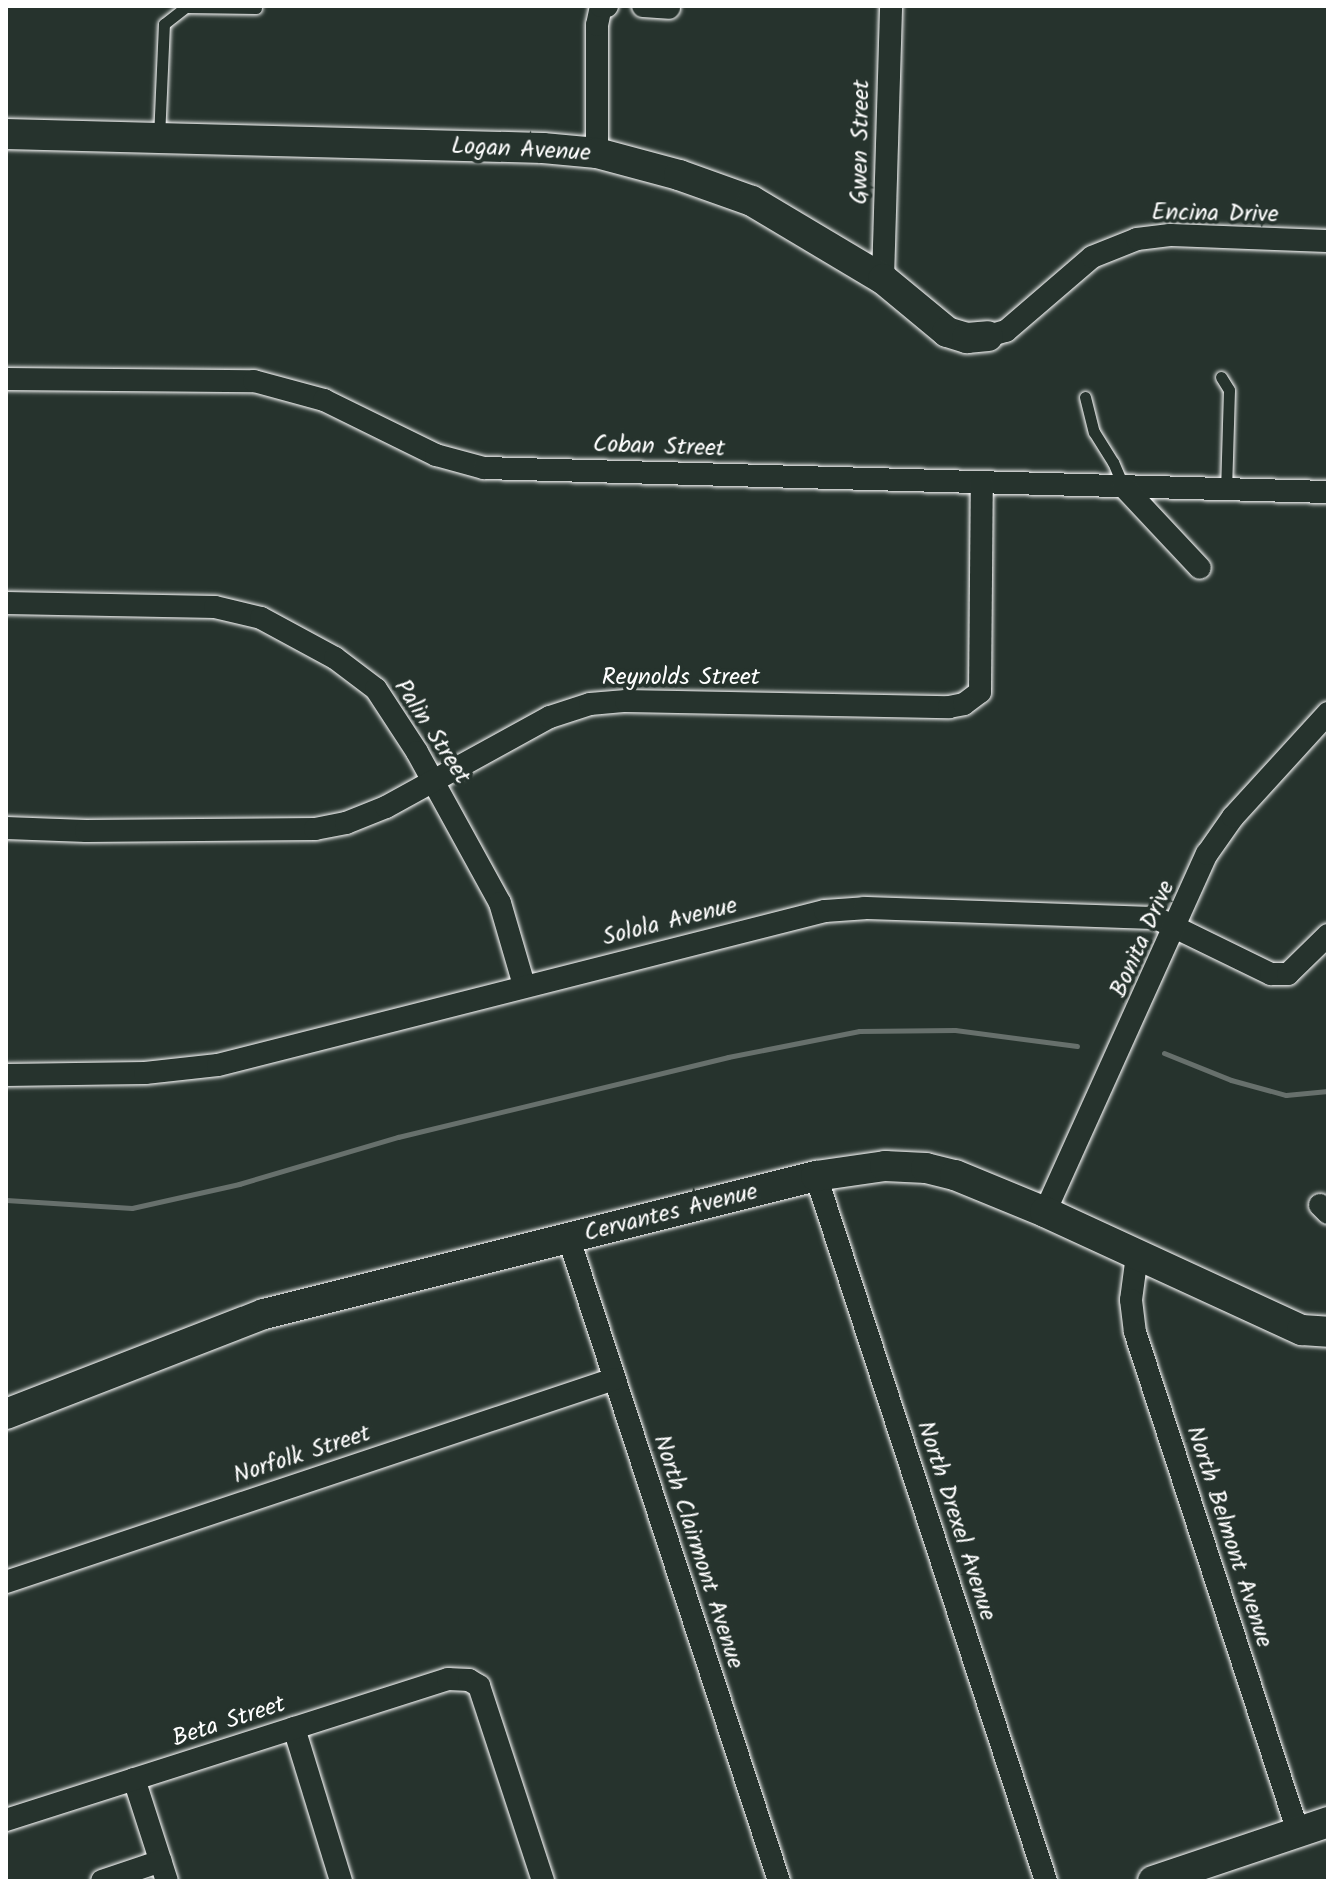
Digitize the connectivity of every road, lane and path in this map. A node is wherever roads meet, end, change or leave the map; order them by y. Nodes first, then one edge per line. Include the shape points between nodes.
1 (607, 6) edge
2 (643, 6) edge
3 (891, 6) edge
4 (256, 8) dead end
5 (669, 8) dead end
6 (6, 134) edge
7 (159, 138) junction
8 (597, 153) junction
9 (1328, 241) edge
10 (883, 279) junction
11 (988, 336) joint
12 (1221, 377) dead end
13 (6, 379) edge
14 (1085, 397) dead end
15 (982, 482) junction
16 (1123, 486) junction
17 (1226, 489) junction
18 (1328, 492) edge
19 (1200, 568) dead end
20 (6, 603) edge
21 (1328, 713) edge
22 (432, 780) junction
23 (6, 828) edge
24 (1178, 926) junction
25 (1328, 935) edge
26 (524, 985) junction
27 (6, 1075) edge
28 (816, 1176) junction
29 (1045, 1212) junction
30 (569, 1239) junction
31 (1137, 1255) junction
32 (1328, 1332) edge
33 (614, 1379) junction
34 (6, 1414) edge
35 (6, 1582) edge
36 (294, 1728) junction
37 (134, 1779) junction
38 (6, 1820) edge
39 (1328, 1822) edge
40 (1298, 1832) junction
41 (164, 1871) edge
42 (102, 1881) edge
43 (341, 1881) edge
44 (543, 1881) edge
45 (779, 1881) edge
46 (1046, 1881) edge
47 (1153, 1881) edge

1 - 8 street via 601,6 597,25
2 - 5 street
3 - 10 street, Gwen Street
4 - 7 lane via 186,7 164,24
6 - 7 street, Logan Avenue
7 - 8 street, Logan Avenue
8 - 10 street, Logan Avenue via 752,201
9 - 11 street, Encina Drive via 1170,235 1137,239 1092,257 1006,331
10 - 11 street, Logan Avenue via 947,332 967,338
12 - 17 lane via 1229,390
13 - 15 street, Coban Street via 254,381 324,400 436,455 484,468
14 - 16 lane via 1094,432
15 - 16 street, Coban Street
15 - 22 street, Reynolds Street via 980,692 964,704 590,704 550,717
16 - 17 street, Coban Street
16 - 19 street
17 - 18 street, Coban Street
20 - 22 street, Palin Street via 181,605 261,618 312,643 376,689
21 - 24 street, Bonita Drive via 1233,817 1207,854
22 - 23 street, Reynolds Street via 386,807 315,829
22 - 26 street, Palin Street via 500,903
24 - 25 street, Solola Avenue via 1271,974 1288,974
24 - 26 street, Solola Avenue via 1156,918 825,911
24 - 29 street, Bonita Drive
26 - 27 street, Solola Avenue via 218,1065 145,1073
28 - 29 street, Cervantes Avenue via 885,1166 926,1168
28 - 30 street, Cervantes Avenue
28 - 46 street, North Drexel Avenue
29 - 31 street, Cervantes Avenue
30 - 33 street, North Clairmont Avenue
30 - 34 street, Cervantes Avenue via 264,1314
31 - 32 street, Cervantes Avenue via 1302,1330
31 - 40 street, North Belmont Avenue via 1131,1300 1135,1332
33 - 35 street, Norfolk Street
33 - 45 street, North Clairmont Avenue
36 - 37 street, Beta Street
36 - 43 street
36 - 44 street, Beta Street via 448,1679 479,1686
37 - 38 street, Beta Street
37 - 41 street
39 - 40 street
40 - 47 street
41 - 42 street

